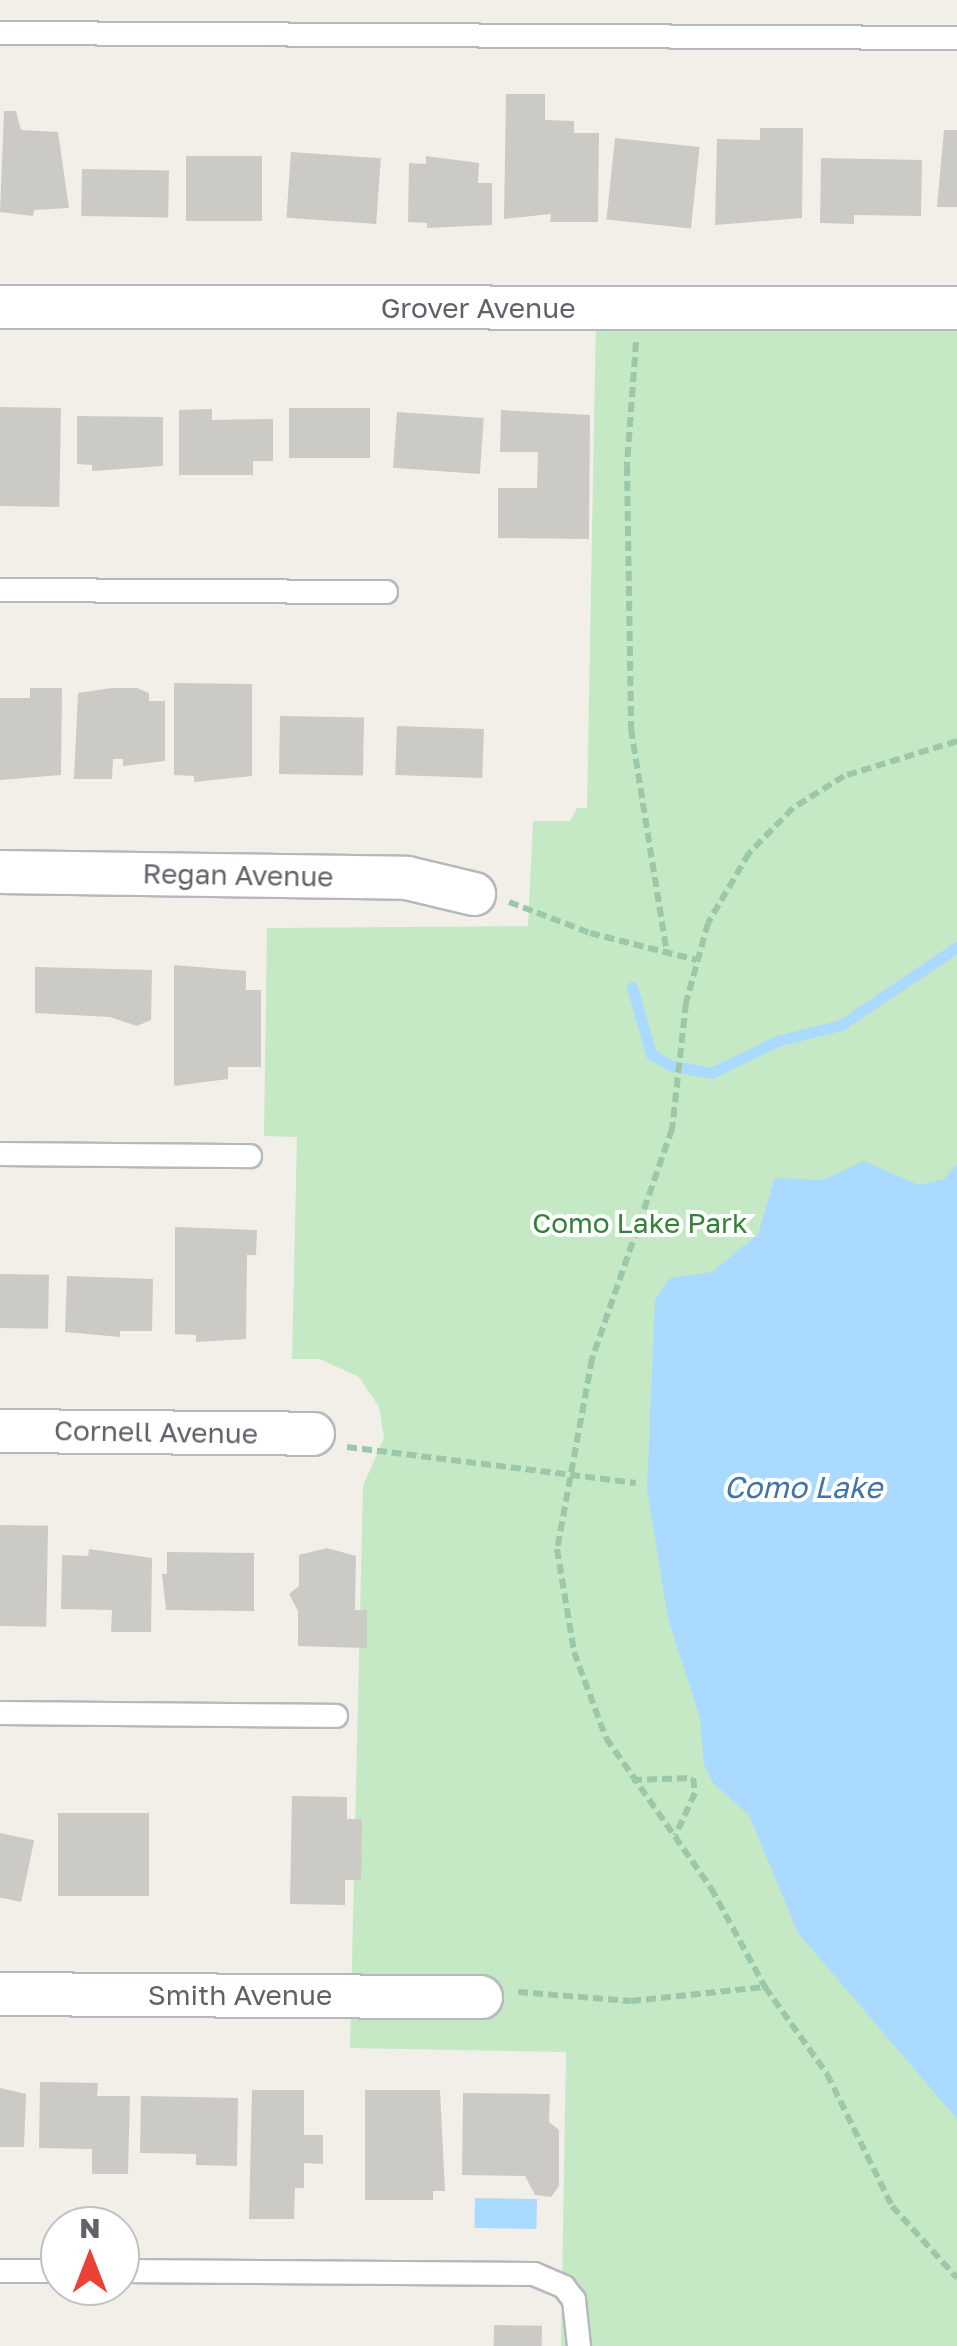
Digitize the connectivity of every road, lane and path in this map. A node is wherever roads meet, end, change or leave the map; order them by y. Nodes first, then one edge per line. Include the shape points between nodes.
1 (0, 33) edge
2 (957, 38) edge
3 (0, 306) edge
4 (957, 308) edge
5 (636, 333) dead end
6 (0, 590) edge
7 (386, 592) dead end
8 (957, 740) edge
9 (0, 872) edge
10 (474, 894) joint
11 (666, 948) junction
12 (697, 960) junction
13 (0, 1154) edge
14 (250, 1156) dead end
15 (0, 1431) edge
16 (313, 1434) joint
17 (565, 1477) junction
18 (636, 1483) dead end
19 (0, 1713) edge
20 (336, 1716) dead end
21 (631, 1780) junction
22 (675, 1836) junction
23 (765, 1987) junction
24 (0, 1994) edge
25 (481, 1997) joint
26 (0, 2270) edge
27 (40, 2271) edge
28 (140, 2272) edge
29 (957, 2278) edge
30 (579, 2346) edge

1 - 2 lane
3 - 4 street, Grover Avenue
5 - 11 path via 627,466 632,729
6 - 7 lane
8 - 12 path via 844,776 772,826 728,883
9 - 10 street, Regan Avenue via 407,878
10 - 11 path via 529,906 590,932
11 - 12 path
12 - 17 path via 672,1128 592,1358
13 - 14 lane
15 - 16 street, Cornell Avenue
16 - 17 path via 366,1454
17 - 18 path
17 - 21 path via 557,1549 564,1610 588,1697
19 - 20 lane
21 - 22 path
21 - 22 path via 693,1778 695,1792
22 - 23 path via 712,1888
23 - 25 path via 630,2001 531,1990
23 - 29 path via 826,2074 892,2206
24 - 25 street, Smith Avenue
26 - 27 lane
28 - 30 lane via 534,2274 574,2300

